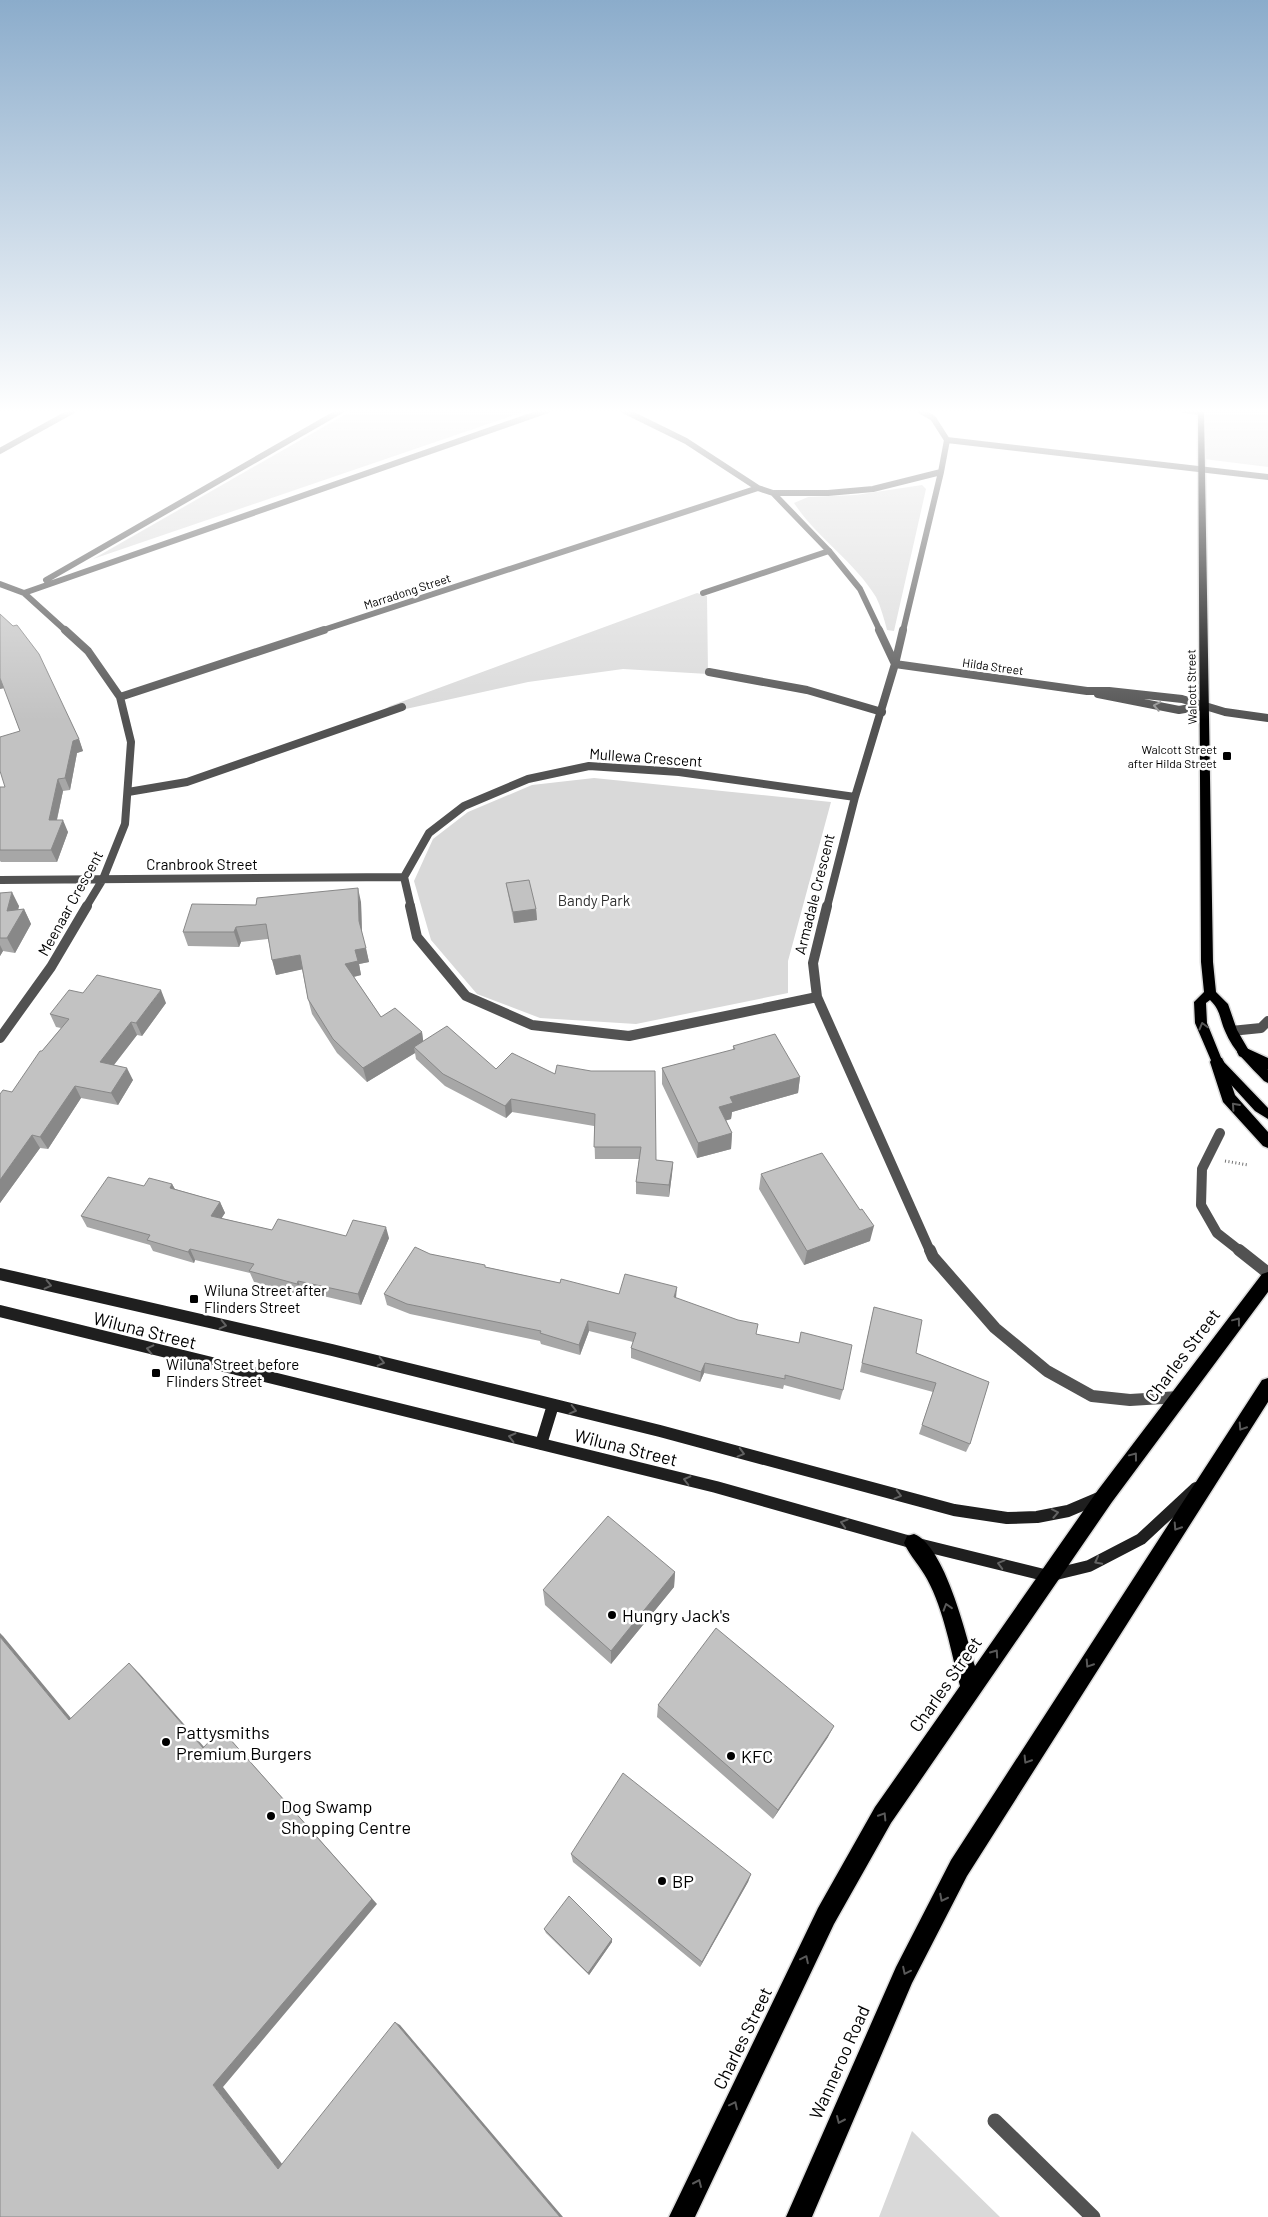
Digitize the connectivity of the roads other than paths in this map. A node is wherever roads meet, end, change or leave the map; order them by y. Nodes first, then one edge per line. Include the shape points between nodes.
1 (162, 513) edge
2 (252, 513) edge
3 (680, 513) edge
4 (793, 513) edge
5 (931, 513) edge
6 (1201, 513) edge
7 (829, 551) junction
8 (0, 584) edge
9 (24, 593) junction
10 (703, 593) dead end
11 (895, 664) junction
12 (709, 672) dead end
13 (120, 697) junction
14 (1205, 706) junction
15 (402, 707) dead end
16 (882, 712) junction
17 (1268, 718) edge
18 (128, 792) junction
19 (855, 797) junction
20 (404, 877) junction
21 (103, 878) junction
22 (0, 880) edge
23 (1210, 993) junction
24 (817, 997) junction
25 (1268, 1021) edge
26 (1232, 1031) junction
27 (0, 1038) edge
28 (1244, 1052) junction
29 (1217, 1062) junction
30 (1268, 1064) edge
31 (1268, 1078) edge
32 (1268, 1114) edge
33 (1220, 1133) dead end
34 (1268, 1142) edge
35 (1268, 1273) edge
36 (0, 1274) edge
37 (1268, 1279) edge
38 (0, 1311) edge
39 (1268, 1386) edge
40 (1179, 1397) junction
41 (553, 1405) junction
42 (541, 1444) junction
43 (1213, 1472) junction
44 (1105, 1496) junction
45 (914, 1543) junction
46 (1048, 1576) junction
47 (971, 1687) junction
48 (995, 2121) dead end
49 (682, 2217) edge
50 (799, 2217) edge
51 (1094, 2217) edge

1 - 9 street
2 - 9 street
3 - 13 street, Marradong Street
4 - 7 street
5 - 11 street, Armadale Crescent
6 - 14 main road, Walcott Street
7 - 10 street
7 - 11 street via 860,589
8 - 9 street, Meenaar Crescent
9 - 13 street, Meenaar Crescent via 88,651
11 - 14 street, Hilda Street via 1087,691 1179,710
11 - 16 street, Armadale Crescent
12 - 16 street via 807,690
13 - 18 street, Meenaar Crescent via 131,742
14 - 17 street, Hilda Street
14 - 23 main road, Walcott Street
15 - 18 street via 187,782
16 - 19 street, Armadale Crescent
18 - 21 street, Meenaar Crescent via 125,824
19 - 20 street, Mullewa Crescent via 679,772 589,766 528,779 464,806 429,833
19 - 24 street, Armadale Crescent via 813,963
20 - 21 street, Cranbrook Street
20 - 24 street via 417,937 466,996 532,1025 629,1036
21 - 22 street, Cranbrook Street
21 - 27 street, Meenaar Crescent via 52,967
23 - 26 main road via 1224,1007
29 -> 23 main road via 1201,1023 1200,1002
24 - 40 street, Armadale Crescent via 933,1257 995,1328 1047,1371 1092,1396 1130,1400
25 - 26 street via 1261,1028
26 - 28 main road
28 - 30 highway
28 - 31 main road
29 - 32 main road
34 -> 29 highway via 1228,1098
33 - 35 street via 1202,1169 1201,1205 1217,1233
36 -> 41 main road, Wiluna Street via 332,1350
40 -> 37 highway, Charles Street
42 -> 38 main road, Wiluna Street
39 -> 43 highway
44 -> 40 highway, Charles Street
41 - 42 main road
41 -> 44 main road, Wiluna Street via 983,1515 1007,1518 1037,1516 1068,1511
45 -> 42 main road, Wiluna Street via 716,1487
43 -> 46 main road, Wiluna Street via 1141,1539 1089,1566
43 -> 50 highway, Wanneroo Road via 959,1868 904,1975
44 - 46 highway, Charles Street
46 -> 45 main road, Wiluna Street
47 -> 45 highway via 946,1601 934,1572
47 -> 46 highway, Charles Street
49 -> 47 highway, Charles Street via 826,1916 882,1815
48 - 51 street

